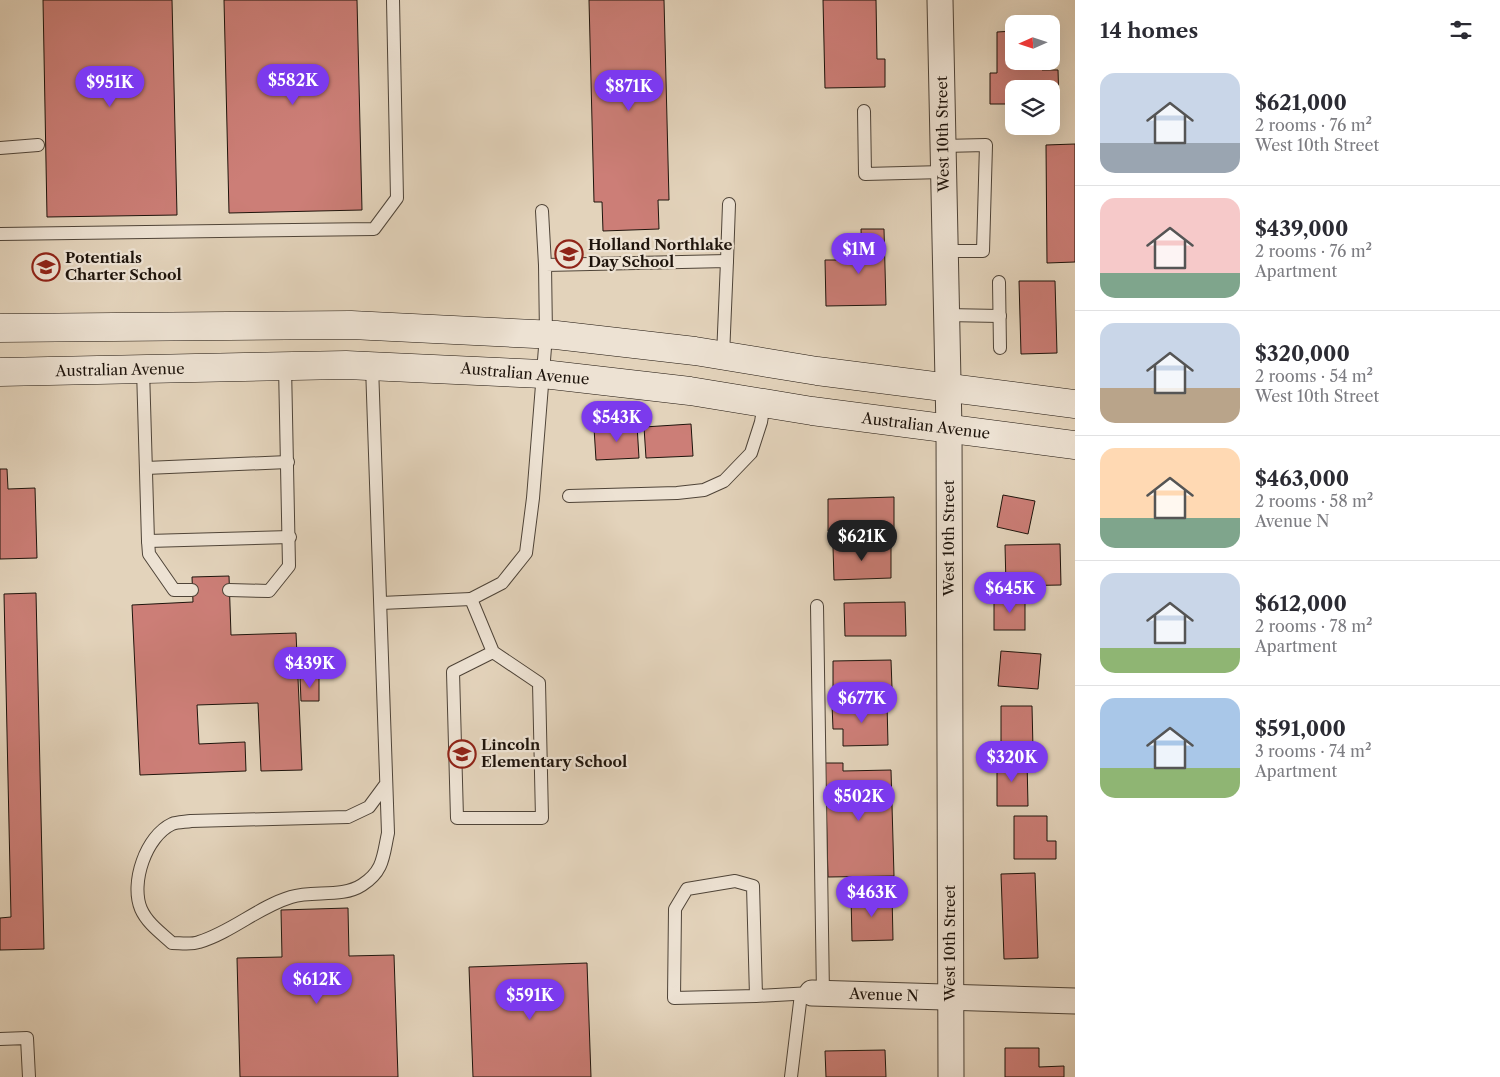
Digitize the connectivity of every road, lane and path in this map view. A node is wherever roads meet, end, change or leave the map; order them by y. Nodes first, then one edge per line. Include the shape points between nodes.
1 (393, 0) edge
2 (940, 0) edge
3 (864, 111) dead end
4 (38, 145) dead end
5 (943, 146) junction
6 (0, 148) edge
7 (944, 172) junction
8 (729, 204) dead end
9 (542, 211) dead end
10 (0, 234) edge
11 (945, 251) junction
12 (727, 261) junction
13 (545, 265) junction
14 (999, 282) dead end
15 (946, 315) junction
16 (1000, 316) junction
17 (0, 328) edge
18 (546, 335) junction
19 (1000, 348) dead end
20 (723, 356) junction
21 (285, 366) junction
22 (372, 366) junction
23 (143, 370) junction
24 (0, 372) edge
25 (543, 374) junction
26 (948, 389) junction
27 (764, 403) junction
28 (1075, 404) edge
29 (949, 429) junction
30 (1075, 445) edge
31 (288, 462) junction
32 (146, 468) junction
33 (569, 496) dead end
34 (290, 537) junction
35 (148, 541) junction
36 (192, 590) dead end
37 (230, 590) dead end
38 (471, 599) junction
39 (381, 603) junction
40 (816, 606) dead end
41 (493, 652) junction
42 (386, 784) junction
43 (812, 994) junction
44 (756, 996) junction
45 (950, 997) junction
46 (1075, 1000) edge
47 (0, 1039) edge
48 (788, 1075) edge
49 (29, 1077) edge
50 (950, 1077) edge

1 - 10 lane via 397,198 374,229
2 - 5 street, West 10th Street
3 - 7 lane via 865,174
4 - 6 lane
5 - 7 street, West 10th Street
5 - 11 lane via 986,145 983,251
7 - 11 street, West 10th Street
8 - 12 lane
9 - 13 lane
11 - 15 street, West 10th Street
12 - 13 lane
12 - 20 lane
13 - 18 lane
14 - 16 lane
15 - 16 lane
15 - 26 street, West 10th Street
16 - 19 lane
17 - 18 main road via 351,325
18 - 20 main road
18 - 25 lane
20 - 26 main road
21 - 22 main road, Australian Avenue
21 - 23 main road, Australian Avenue
21 - 31 lane
22 - 25 main road, Australian Avenue
22 - 39 lane
23 - 24 main road, Australian Avenue
23 - 32 lane
25 - 27 main road, Australian Avenue
25 - 38 lane via 526,553 502,584
26 - 28 main road
26 - 29 street, West 10th Street
27 - 29 main road, Australian Avenue
27 - 33 lane via 757,439 750,453 724,481 704,490 677,493
29 - 30 main road, Australian Avenue
29 - 45 street, West 10th Street
31 - 32 lane
31 - 34 lane
32 - 35 lane
34 - 35 lane
34 - 37 lane via 289,566 269,591
35 - 36 lane via 149,554 174,590
38 - 39 lane
38 - 41 lane
39 - 42 lane
40 - 43 lane
41 - 41 lane via 539,682 542,818 457,818 453,672
42 - 42 lane via 388,833 380,870 361,886 293,896 266,906 232,928 197,943 172,943 153,926 141,908 138,886 142,857 155,838 172,824 348,817 369,807
43 - 44 lane
43 - 45 street, Avenue N
43 - 48 lane
44 - 44 lane via 674,998 675,909 686,889 735,881 753,886
45 - 46 street, Avenue N
45 - 50 street, West 10th Street
47 - 49 lane via 27,1038

